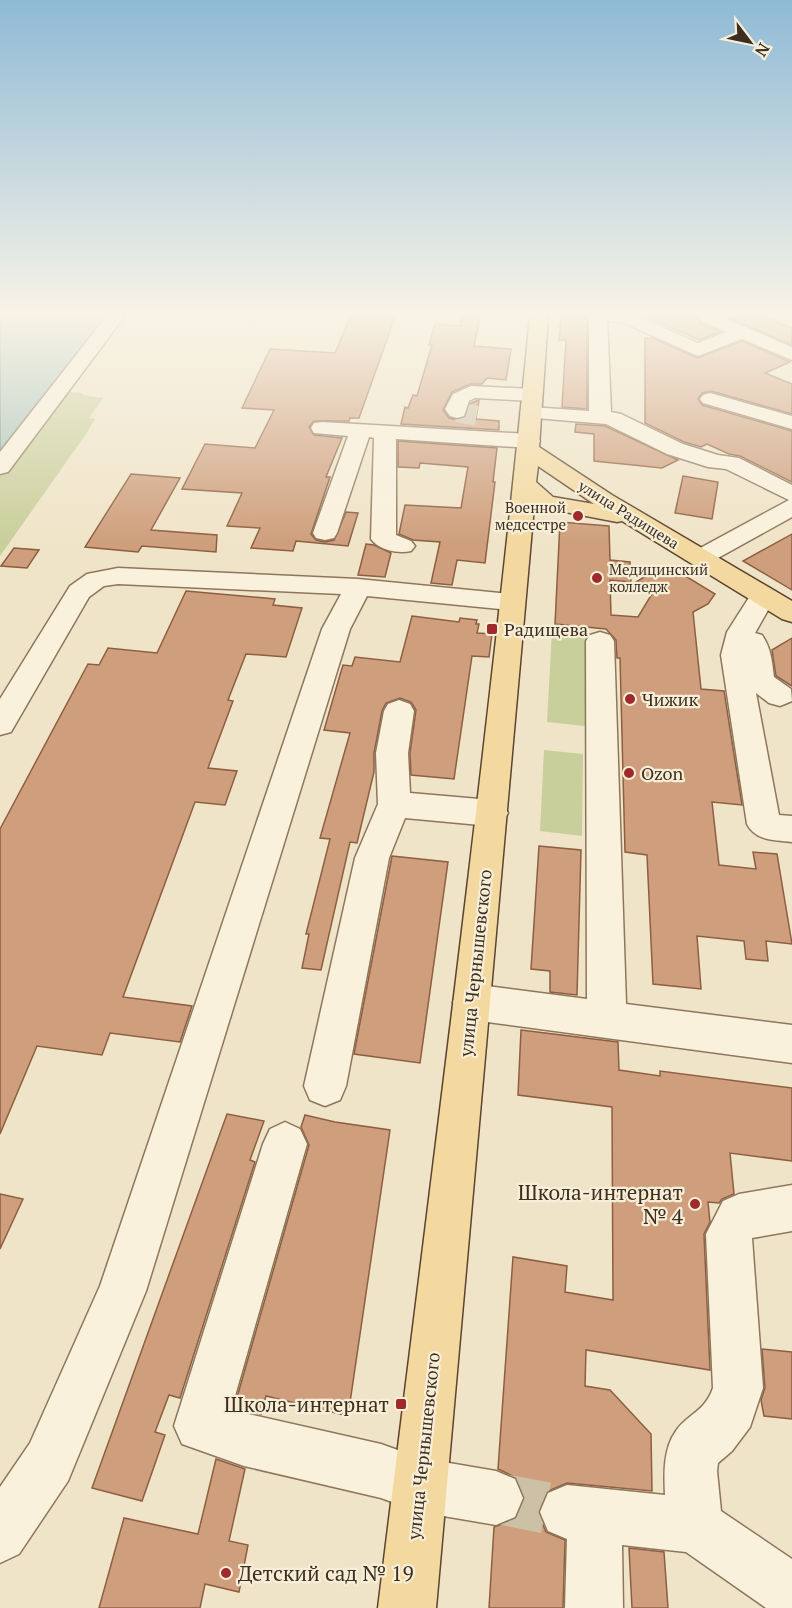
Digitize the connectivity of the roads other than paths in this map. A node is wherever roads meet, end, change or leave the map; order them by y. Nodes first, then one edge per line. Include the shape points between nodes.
1 (57, 392) edge
2 (471, 392) tunnel mouth
3 (471, 392) edge
4 (531, 392) edge
5 (592, 392) edge
6 (710, 399) dead end
7 (458, 412) dead end
8 (590, 416) junction
9 (792, 423) edge
10 (322, 428) dead end
11 (361, 430) junction
12 (385, 431) junction
13 (526, 445) junction
14 (0, 467) edge
15 (792, 494) edge
16 (604, 500) junction
17 (792, 507) edge
18 (650, 527) junction
19 (325, 533) dead end
20 (402, 546) dead end
21 (700, 558) junction
22 (358, 587) junction
23 (763, 596) junction
24 (512, 602) junction
25 (792, 614) edge
26 (741, 632) junction
27 (600, 641) dead end
28 (780, 696) dead end
29 (399, 711) dead end
30 (0, 724) edge
31 (394, 804) junction
32 (491, 813) junction
33 (792, 829) edge
34 (472, 1002) junction
35 (607, 1019) junction
36 (792, 1044) edge
37 (325, 1086) dead end
38 (285, 1144) dead end
39 (792, 1208) edge
40 (420, 1485) junction
41 (496, 1498) tunnel mouth
42 (695, 1526) junction
43 (0, 1535) edge
44 (792, 1592) edge
45 (407, 1608) edge
46 (594, 1608) edge

1 - 14 street
2 - 13 street
3 - 7 street via 460,398
4 - 13 main road, улица Чернышевского
5 - 8 street
6 - 9 street
8 - 13 street
8 - 15 street via 613,419 675,449 731,464
10 - 11 street
11 - 12 street
11 - 19 street
12 - 13 street
12 - 20 street via 384,539
13 - 16 main road, улица Радищева
13 - 16 main road via 557,487
13 - 18 main road via 546,503 599,510
13 - 24 main road, улица Чернышевского
16 - 18 main road, улица Радищева
17 - 21 street
18 - 21 main road, улица Радищева
21 - 23 main road, улица Радищева
22 - 24 street
22 - 30 street via 177,577 118,576 96,580 79,592
22 - 43 street via 336,629 122,1291 49,1462
23 - 25 main road, улица Радищева
23 - 26 street
24 - 32 main road, улица Чернышевского
26 - 28 street via 754,642 760,681
26 - 33 street via 735,655 764,824
27 - 35 street
29 - 31 street via 392,753
31 - 32 street
31 - 37 street via 372,858
32 - 34 main road, улица Чернышевского
34 - 35 street
34 - 40 main road, улица Чернышевского
35 - 36 street
38 - 40 street via 200,1426 381,1471
39 - 42 street via 739,1217 729,1234 738,1388 732,1409 714,1433 695,1448 690,1471
40 - 41 street
40 - 45 main road, улица Чернышевского
42 - 44 street
42 - 46 street via 581,1513

